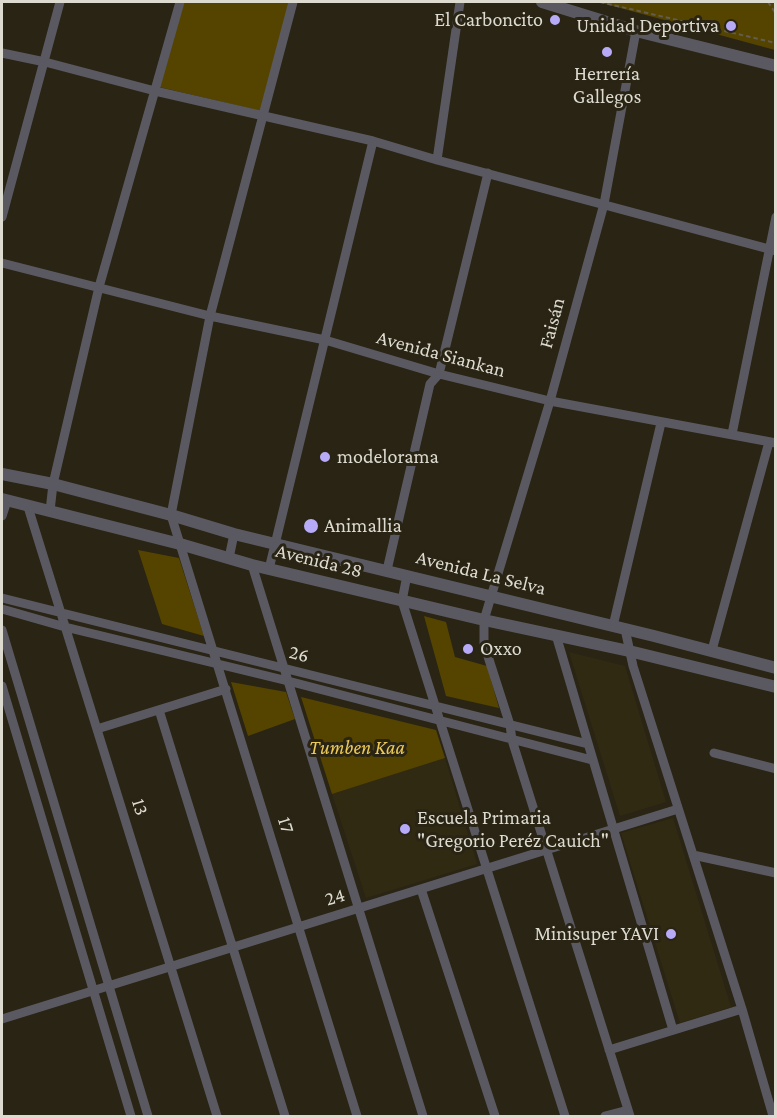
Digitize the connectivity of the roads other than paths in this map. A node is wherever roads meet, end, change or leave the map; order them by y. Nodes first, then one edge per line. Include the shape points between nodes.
1 (60, 2) edge
2 (180, 2) edge
3 (293, 2) edge
4 (460, 2) edge
5 (542, 2) edge
6 (636, 31) junction
7 (2, 52) edge
8 (45, 62) junction
9 (776, 66) edge
10 (155, 91) junction
11 (264, 115) junction
12 (373, 141) junction
13 (437, 160) junction
14 (488, 173) junction
15 (604, 204) junction
16 (776, 216) edge
17 (2, 218) edge
18 (772, 250) edge
19 (2, 263) edge
20 (99, 287) junction
21 (210, 316) junction
22 (325, 340) junction
23 (439, 374) junction
24 (550, 401) junction
25 (661, 423) junction
26 (732, 434) junction
27 (772, 443) edge
28 (2, 474) edge
29 (53, 484) junction
30 (4, 500) edge
31 (28, 507) junction
32 (50, 511) junction
33 (171, 515) junction
34 (2, 516) edge
35 (234, 534) junction
36 (180, 543) junction
37 (274, 543) junction
38 (229, 558) junction
39 (252, 565) junction
40 (269, 569) junction
41 (387, 570) junction
42 (407, 575) junction
43 (491, 597) junction
44 (2, 598) edge
45 (402, 601) junction
46 (2, 609) edge
47 (61, 613) junction
48 (484, 620) junction
49 (65, 627) junction
50 (619, 628) junction
51 (2, 630) edge
52 (556, 635) junction
53 (712, 650) junction
54 (214, 651) junction
55 (629, 651) junction
56 (218, 664) junction
57 (776, 668) edge
58 (284, 669) junction
59 (288, 681) junction
60 (2, 686) edge
61 (776, 687) edge
62 (226, 689) junction
63 (436, 706) junction
64 (159, 710) junction
65 (440, 721) junction
66 (510, 725) junction
67 (97, 729) junction
68 (512, 740) junction
69 (588, 744) junction
70 (714, 753) dead end
71 (592, 760) junction
72 (776, 769) edge
73 (678, 809) junction
74 (613, 829) junction
75 (547, 850) junction
76 (693, 855) junction
77 (486, 868) junction
78 (776, 873) edge
79 (421, 889) junction
80 (358, 908) junction
81 (299, 927) junction
82 (233, 947) junction
83 (170, 966) junction
84 (109, 985) junction
85 (93, 990) junction
86 (742, 1009) junction
87 (2, 1018) edge
88 (673, 1030) junction
89 (609, 1050) junction
90 (629, 1113) edge
91 (131, 1116) edge
92 (148, 1116) edge
93 (217, 1116) edge
94 (285, 1116) edge
95 (357, 1116) edge
96 (423, 1116) edge
97 (495, 1116) edge
98 (565, 1116) edge
99 (604, 1116) edge
100 (773, 1116) edge

1 - 8 street
2 - 10 street
3 - 11 street
4 - 13 street
5 - 6 street
6 - 9 street
6 - 15 street, Faisán
7 - 8 street
8 - 10 street
8 - 17 street
10 - 11 street
10 - 20 street
11 - 12 street
11 - 21 street
12 - 13 street
12 - 22 street
13 - 14 street
14 - 15 street
14 - 23 street
15 - 18 street
15 - 24 street, Faisán
16 - 18 street
18 - 26 street
19 - 20 street, Avenida Siankan
20 - 21 street, Avenida Siankan
20 - 29 street
21 - 22 street, Avenida Siankan
21 - 33 street
22 - 23 street, Avenida Siankan
22 - 37 street
23 - 24 street, Avenida Siankan
23 - 41 street via 430,384
24 - 25 street, Avenida Siankan
24 - 43 street, Faisán
25 - 26 street, Avenida Siankan
25 - 50 street
26 - 27 street, Avenida Siankan
27 - 53 street
28 - 29 street, Avenida La Selva
29 - 32 street
29 - 33 street, Avenida La Selva
30 - 31 street, Avenida 28
30 - 34 street
31 - 32 street, Avenida 28
31 - 47 street, 13
32 - 36 street, Avenida 28
33 - 35 street, Avenida La Selva
33 - 36 street, 17
35 - 37 street, Avenida La Selva
35 - 38 street
36 - 38 street, Avenida 28
36 - 54 street, 17
37 - 40 street
37 - 41 street, Avenida La Selva
38 - 39 street, Avenida 28
39 - 40 street, Avenida 28
39 - 58 street
40 - 45 street, Avenida 28
41 - 42 street, Avenida La Selva
42 - 43 street, Avenida La Selva
42 - 45 street
43 - 48 street, Faisán
43 - 50 street, Avenida La Selva
44 - 47 street, 26
45 - 48 street, Avenida 28
45 - 63 street
46 - 49 street
47 - 49 street, 13
47 - 54 street, 26
48 - 52 street, Avenida 28
48 - 66 street via 484,644
49 - 56 street
49 - 67 street, 13
50 - 53 street, Avenida La Selva
50 - 55 street
51 - 84 street
52 - 55 street, Avenida 28
52 - 69 street
53 - 57 street, Avenida La Selva
54 - 56 street, 17
54 - 58 street, 26
55 - 61 street
55 - 73 street
56 - 59 street
56 - 62 street, 17
58 - 59 street
58 - 63 street, 26
59 - 65 street
59 - 80 street
60 - 85 street
62 - 64 street
62 - 81 street, 17
63 - 65 street
63 - 66 street, 26
64 - 67 street
64 - 82 street
65 - 68 street
65 - 77 street
66 - 68 street
66 - 69 street, 26
67 - 83 street, 13
68 - 71 street
68 - 75 street
69 - 71 street
70 - 72 street
71 - 74 street
73 - 74 street, 24
73 - 76 street
74 - 75 street, 24
74 - 88 street
75 - 77 street, 24
75 - 89 street
76 - 78 street
76 - 86 street
77 - 79 street, 24
77 - 98 street
79 - 80 street, 24
79 - 97 street
80 - 81 street, 24
80 - 96 street
81 - 82 street, 24
81 - 95 street, 17
82 - 83 street, 24
82 - 94 street
83 - 84 street, 24
83 - 93 street, 13
84 - 85 street, 24
84 - 92 street
85 - 87 street, 24
85 - 91 street
86 - 88 street
86 - 100 street
88 - 89 street
89 - 90 street
90 - 99 street

